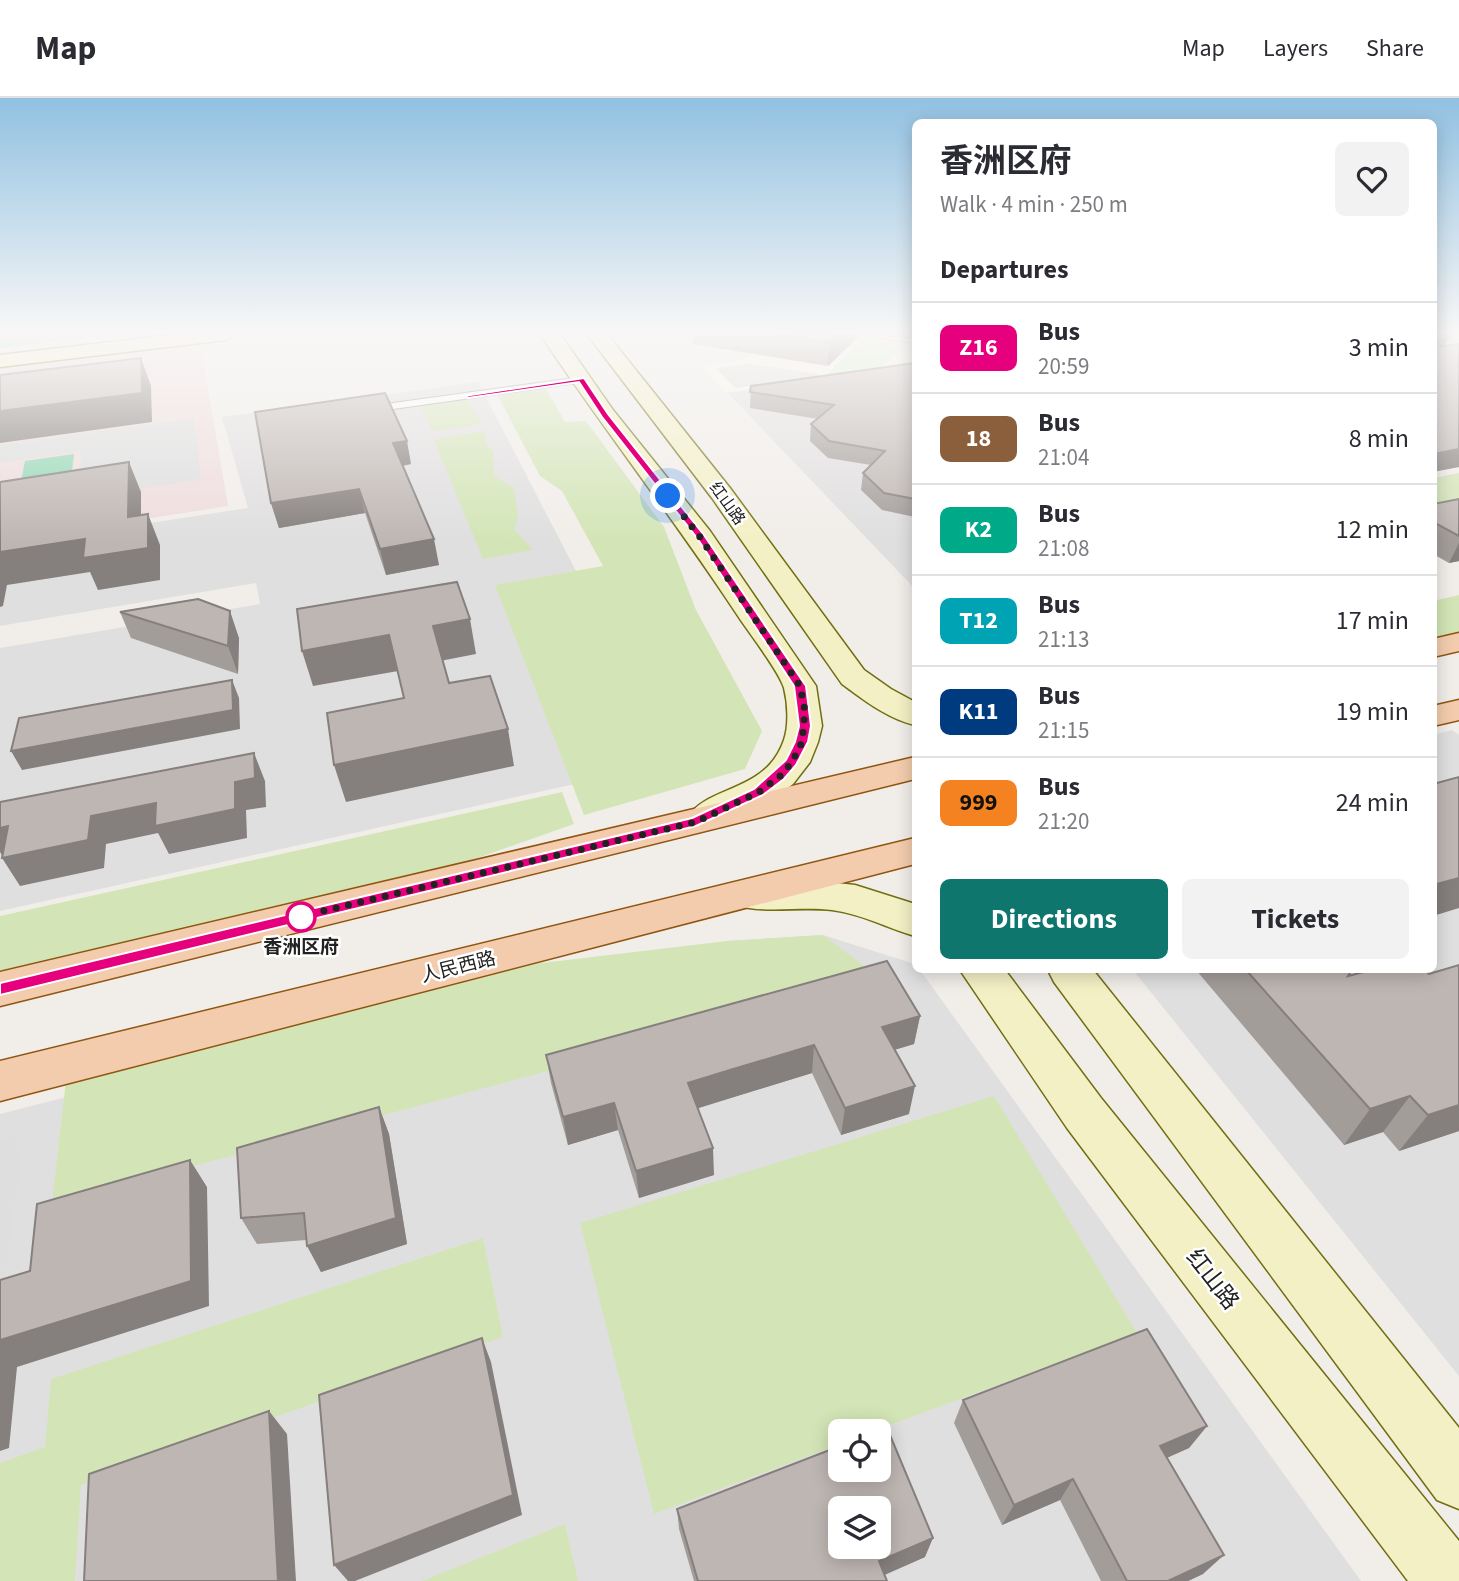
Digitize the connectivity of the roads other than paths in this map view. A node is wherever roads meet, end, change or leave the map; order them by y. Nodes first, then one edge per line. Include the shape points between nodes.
1 (419, 403) edge
2 (596, 403) edge
3 (651, 403) edge
4 (364, 411) edge
5 (1459, 642) edge
6 (1437, 647) edge
7 (1459, 710) edge
8 (912, 713) edge
9 (1437, 715) edge
10 (912, 769) edge
11 (696, 822) junction
12 (912, 852) edge
13 (737, 896) junction
14 (912, 919) edge
15 (983, 973) edge
16 (1071, 973) edge
17 (0, 989) edge
18 (0, 1081) edge
19 (1459, 1478) edge
20 (1449, 1581) edge

1 - 4 lane
2 - 11 main road via 700,537 800,686 805,726 792,762 759,792
3 - 8 main road, 红山路 via 853,677
5 - 6 main road
7 - 9 main road
10 - 11 main road
11 - 17 main road
12 - 13 main road, 人民西路
13 - 14 main road via 772,892 836,896
13 - 18 main road, 人民西路
15 - 20 main road, 红山路 via 1084,1113
16 - 19 main road

